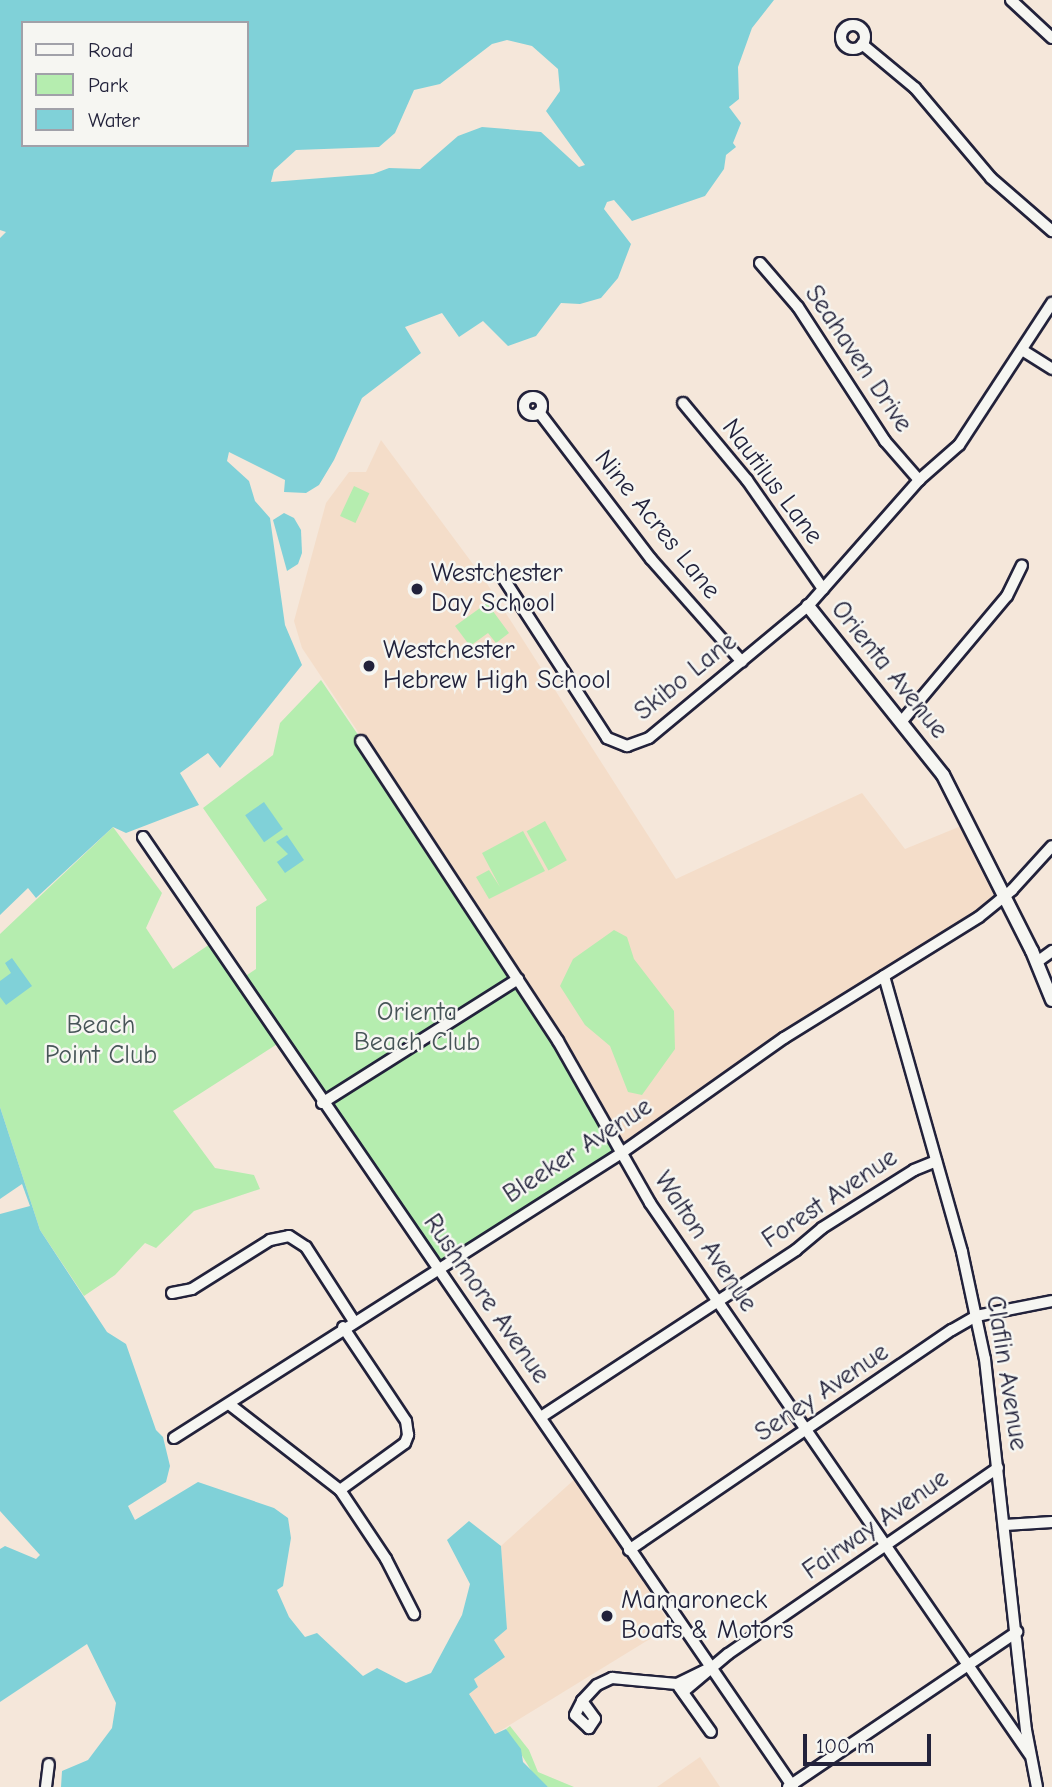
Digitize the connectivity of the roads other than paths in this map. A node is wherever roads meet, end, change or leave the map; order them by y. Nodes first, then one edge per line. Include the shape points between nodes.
1 (1011, 0) edge
2 (1052, 38) edge
3 (862, 44) dead end
4 (1052, 231) edge
5 (760, 263) dead end
6 (1052, 303) edge
7 (1022, 350) junction
8 (1052, 369) edge
9 (683, 403) dead end
10 (540, 412) dead end
11 (919, 480) junction
12 (1021, 565) dead end
13 (500, 573) dead end
14 (823, 589) junction
15 (808, 606) junction
16 (742, 662) junction
17 (902, 721) junction
18 (361, 741) dead end
19 (143, 837) dead end
20 (1052, 846) edge
21 (1004, 897) junction
22 (1052, 951) edge
23 (1037, 962) junction
24 (884, 976) junction
25 (518, 979) junction
26 (1052, 1000) edge
27 (322, 1103) junction
28 (620, 1154) junction
29 (936, 1161) junction
30 (436, 1268) junction
31 (172, 1293) dead end
32 (1052, 1301) edge
33 (716, 1302) junction
34 (976, 1316) junction
35 (349, 1324) junction
36 (229, 1404) junction
37 (541, 1417) junction
38 (807, 1431) junction
39 (174, 1438) dead end
40 (998, 1468) junction
41 (340, 1490) junction
42 (1052, 1522) edge
43 (1005, 1525) junction
44 (886, 1545) junction
45 (629, 1550) junction
46 (414, 1614) dead end
47 (1017, 1632) junction
48 (967, 1663) junction
49 (710, 1668) junction
50 (680, 1688) junction
51 (582, 1701) dead end
52 (711, 1732) dead end
53 (1031, 1755) junction
54 (49, 1764) dead end
55 (790, 1786) edge
56 (46, 1787) edge
57 (1037, 1787) edge

1 - 2 street
3 - 4 street via 915,88 991,178
5 - 11 street, Seahaven Drive via 799,307 885,441
6 - 7 street, Orienta Avenue
7 - 8 street
7 - 11 street, Orienta Avenue via 973,427 940,465
9 - 14 street, Nautilus Lane via 747,480
10 - 16 street, Nine Acres Lane via 651,559
11 - 14 street, Orienta Avenue
12 - 17 street via 1007,596
13 - 16 street, Skibo Lane via 599,729 607,738 627,746 656,735
14 - 15 street, Orienta Avenue
15 - 16 street, Skibo Lane
15 - 17 street, Orienta Avenue
17 - 21 street, Orienta Avenue via 943,775
18 - 25 street, Walton Avenue
19 - 27 street, Rushmore Avenue
20 - 21 street, Bleeker Avenue
21 - 23 street, Orienta Avenue
21 - 24 street, Bleeker Avenue
22 - 23 street
23 - 26 street, Orienta Avenue
24 - 28 street, Bleeker Avenue via 784,1038
24 - 29 street, Claflin Avenue
25 - 27 street
25 - 28 street, Walton Avenue
27 - 30 street, Rushmore Avenue
28 - 30 street, Bleeker Avenue
28 - 33 street, Walton Avenue
29 - 33 street, Forest Avenue via 833,1221
29 - 34 street, Claflin Avenue
30 - 35 street, Bleeker Avenue
30 - 37 street, Rushmore Avenue
31 - 35 street via 192,1289 270,1240 289,1236 306,1247
32 - 34 street, Seney Avenue
33 - 37 street, Forest Avenue
33 - 38 street, Walton Avenue
34 - 38 street, Seney Avenue
34 - 40 street, Claflin Avenue
35 - 36 street, Bleeker Avenue
35 - 41 street via 406,1421 408,1435 405,1443
36 - 39 street, Bleeker Avenue
36 - 41 street
37 - 45 street, Rushmore Avenue
38 - 44 street, Walton Avenue
38 - 45 street, Seney Avenue
40 - 43 street, Claflin Avenue
40 - 44 street, Fairway Avenue
41 - 46 street via 386,1559
42 - 43 street
43 - 47 street, Claflin Avenue
44 - 48 street, Walton Avenue
44 - 49 street, Fairway Avenue
45 - 49 street, Rushmore Avenue
47 - 48 street
47 - 53 street, Claflin Avenue
48 - 53 street, Walton Avenue
48 - 55 street
49 - 50 street, Fairway Avenue
49 - 55 street, Rushmore Avenue
50 - 51 street via 612,1678 597,1685
50 - 52 street
53 - 57 street, Claflin Avenue
54 - 56 street

